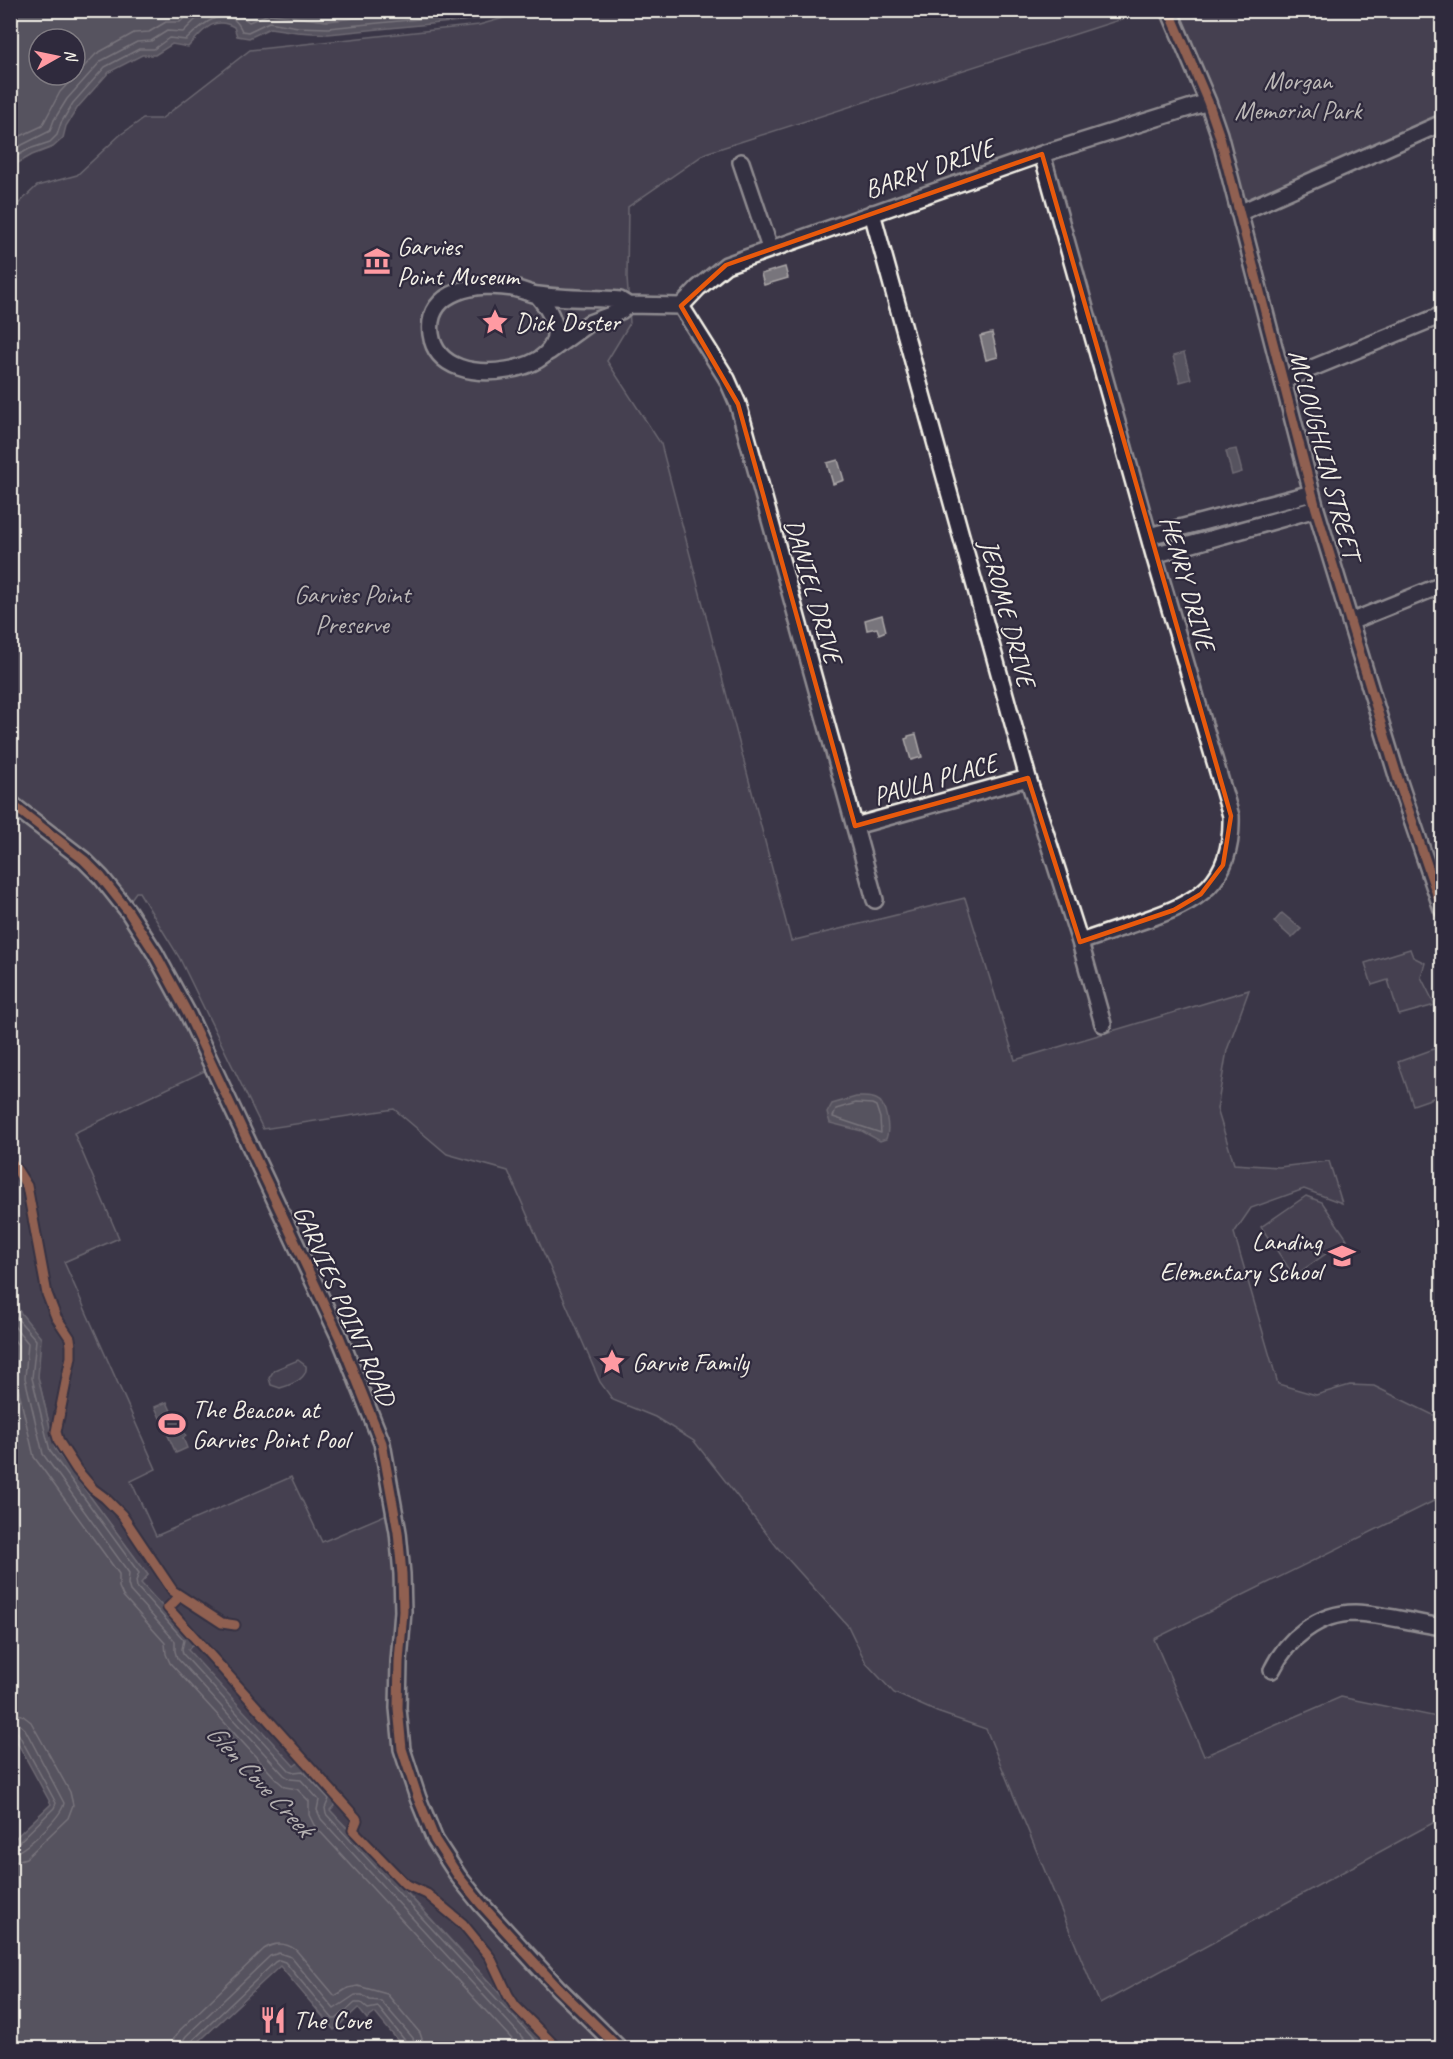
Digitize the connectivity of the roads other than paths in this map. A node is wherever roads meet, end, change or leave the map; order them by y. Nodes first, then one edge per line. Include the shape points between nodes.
1 (1169, 10) edge
2 (1208, 102) junction
3 (1443, 123) edge
4 (1042, 154) junction
5 (741, 162) dead end
6 (872, 213) junction
7 (1239, 213) junction
8 (770, 248) junction
9 (537, 295) junction
10 (628, 305) junction
11 (681, 306) junction
12 (1443, 315) edge
13 (549, 351) junction
14 (1283, 380) junction
15 (1312, 493) junction
16 (1316, 509) junction
17 (1149, 536) junction
18 (1154, 555) junction
19 (1443, 585) edge
20 (1350, 622) junction
21 (1028, 778) junction
22 (10, 803) edge
23 (855, 826) junction
24 (875, 900) dead end
25 (1443, 909) edge
26 (1080, 942) junction
27 (1103, 1024) dead end
28 (1443, 1627) edge
29 (1272, 1670) dead end
30 (619, 2049) edge

1 - 2 street, MCLOUGHLIN STREET
2 - 4 street, BARRY DRIVE
2 - 7 street, MCLOUGHLIN STREET
3 - 7 street
4 - 6 street, BARRY DRIVE
4 - 17 street, HENRY DRIVE
5 - 8 street
6 - 8 street, BARRY DRIVE
6 - 21 street, JEROME DRIVE
7 - 14 street, MCLOUGHLIN STREET
8 - 11 street, BARRY DRIVE via 726,265
9 - 10 street via 620,300
9 - 13 street via 555,325
9 - 13 street via 488,286 450,294 432,315 432,339 436,350 452,365 477,372 524,367
10 - 11 street
10 - 13 street via 589,323
11 - 23 street, DANIEL DRIVE via 727,379 738,404
12 - 14 street
14 - 15 street, MCLOUGHLIN STREET
15 - 16 street, MCLOUGHLIN STREET
15 - 17 street
16 - 18 street
16 - 20 street, MCLOUGHLIN STREET
17 - 18 street, HENRY DRIVE
18 - 26 street, HENRY DRIVE via 1231,816 1230,844 1214,881 1188,904
19 - 20 street
20 - 25 street, MCLOUGHLIN STREET
21 - 23 street, PAULA PLACE
21 - 26 street, JEROME DRIVE
22 - 30 street, GARVIES POINT ROAD via 84,860 128,911 177,992 337,1333 382,1443 402,1574 398,1708 402,1749 435,1840 480,1903
23 - 24 street, DANIEL DRIVE
26 - 27 street, JEROME DRIVE
28 - 29 street via 1362,1614 1336,1616 1291,1640

